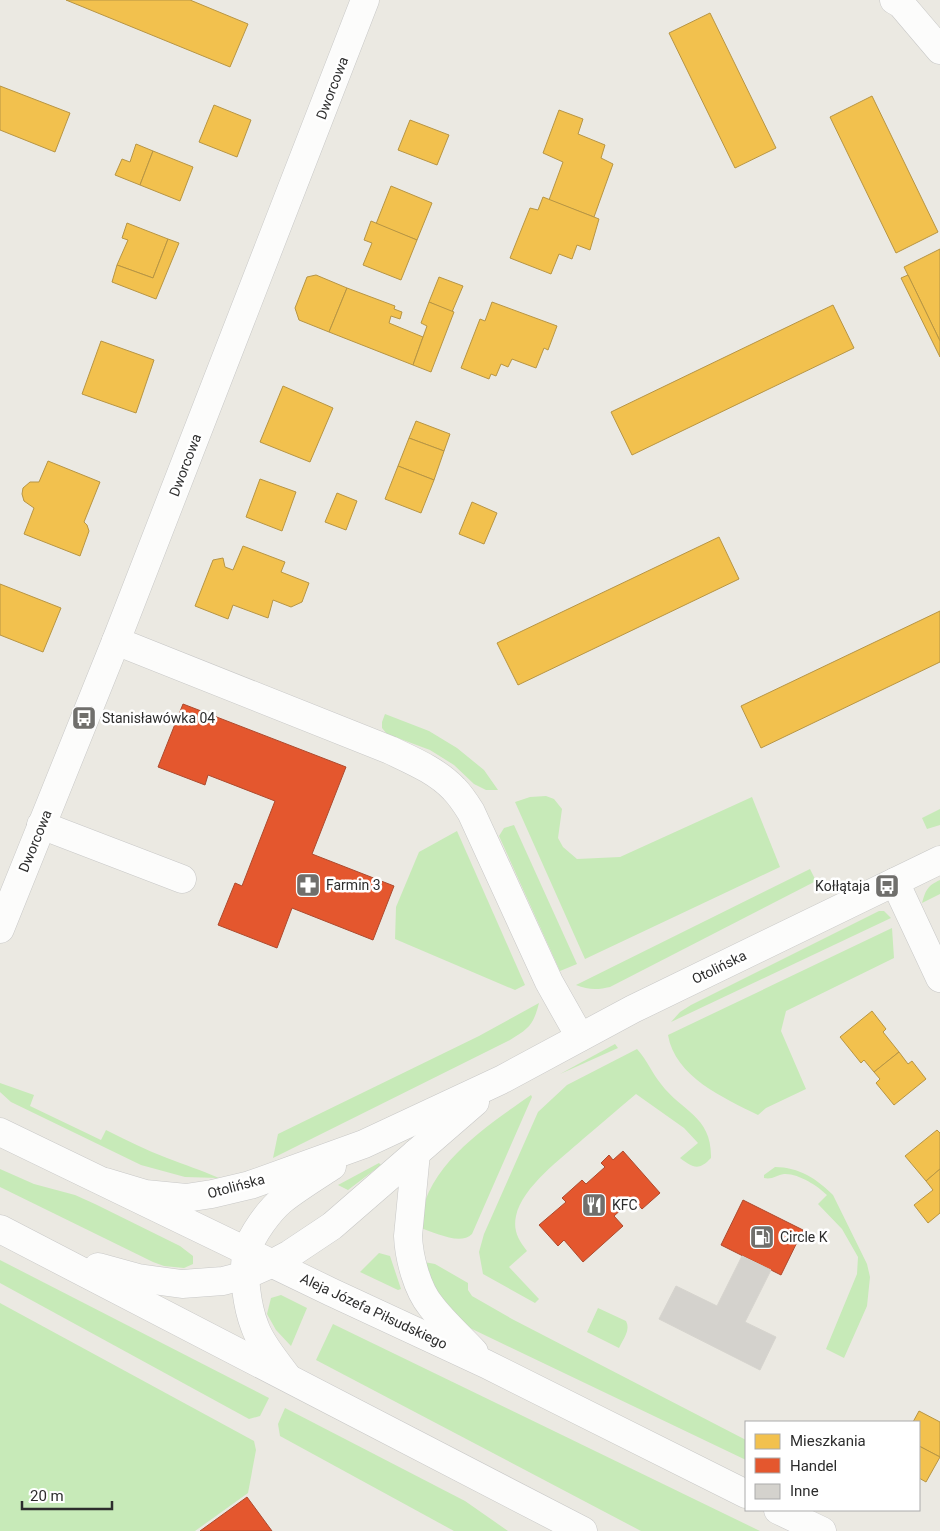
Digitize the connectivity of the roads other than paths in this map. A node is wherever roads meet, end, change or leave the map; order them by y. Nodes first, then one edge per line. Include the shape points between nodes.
1 (365, 0) edge
2 (894, 0) edge
3 (940, 50) edge
4 (116, 641) junction
5 (41, 824) junction
6 (940, 860) edge
7 (182, 880) dead end
8 (894, 882) junction
9 (0, 929) edge
10 (940, 978) edge
11 (580, 1037) junction
12 (501, 1080) junction
13 (0, 1132) edge
14 (364, 1144) junction
15 (416, 1153) junction
16 (105, 1182) junction
17 (0, 1229) edge
18 (55, 1257) junction
19 (246, 1263) junction
20 (273, 1263) junction
21 (486, 1364) junction
22 (288, 1378) junction
23 (745, 1494) edge
24 (780, 1511) edge
25 (583, 1531) edge
26 (822, 1531) edge

1 - 4 main road, Dworcowa
2 - 3 main road
4 - 5 main road, Dworcowa
4 - 11 main road via 390,750 441,777 471,812 550,982
5 - 7 main road
5 - 9 main road, Dworcowa
6 - 8 main road, Otolińska
8 - 10 main road
8 - 11 main road, Otolińska
11 - 12 main road, Otolińska
12 - 14 main road, Otolińska
12 - 15 main road, Otolińska
13 - 16 main road
14 - 16 main road, Otolińska via 250,1185 186,1198 145,1194
14 - 19 main road, Otolińska via 280,1201 257,1231
15 - 20 main road, Otolińska via 332,1226
15 - 21 main road via 408,1236 414,1273 430,1305
16 - 19 main road
17 - 18 main road
18 - 19 main road, Otolińska via 138,1278 182,1284 223,1281
18 - 22 main road
19 - 20 main road, Otolińska
19 - 22 main road via 248,1300 255,1327
20 - 21 main road, Aleja Józefa Piłsudskiego
21 - 23 main road, Aleja Józefa Piłsudskiego
22 - 25 main road
24 - 26 main road

